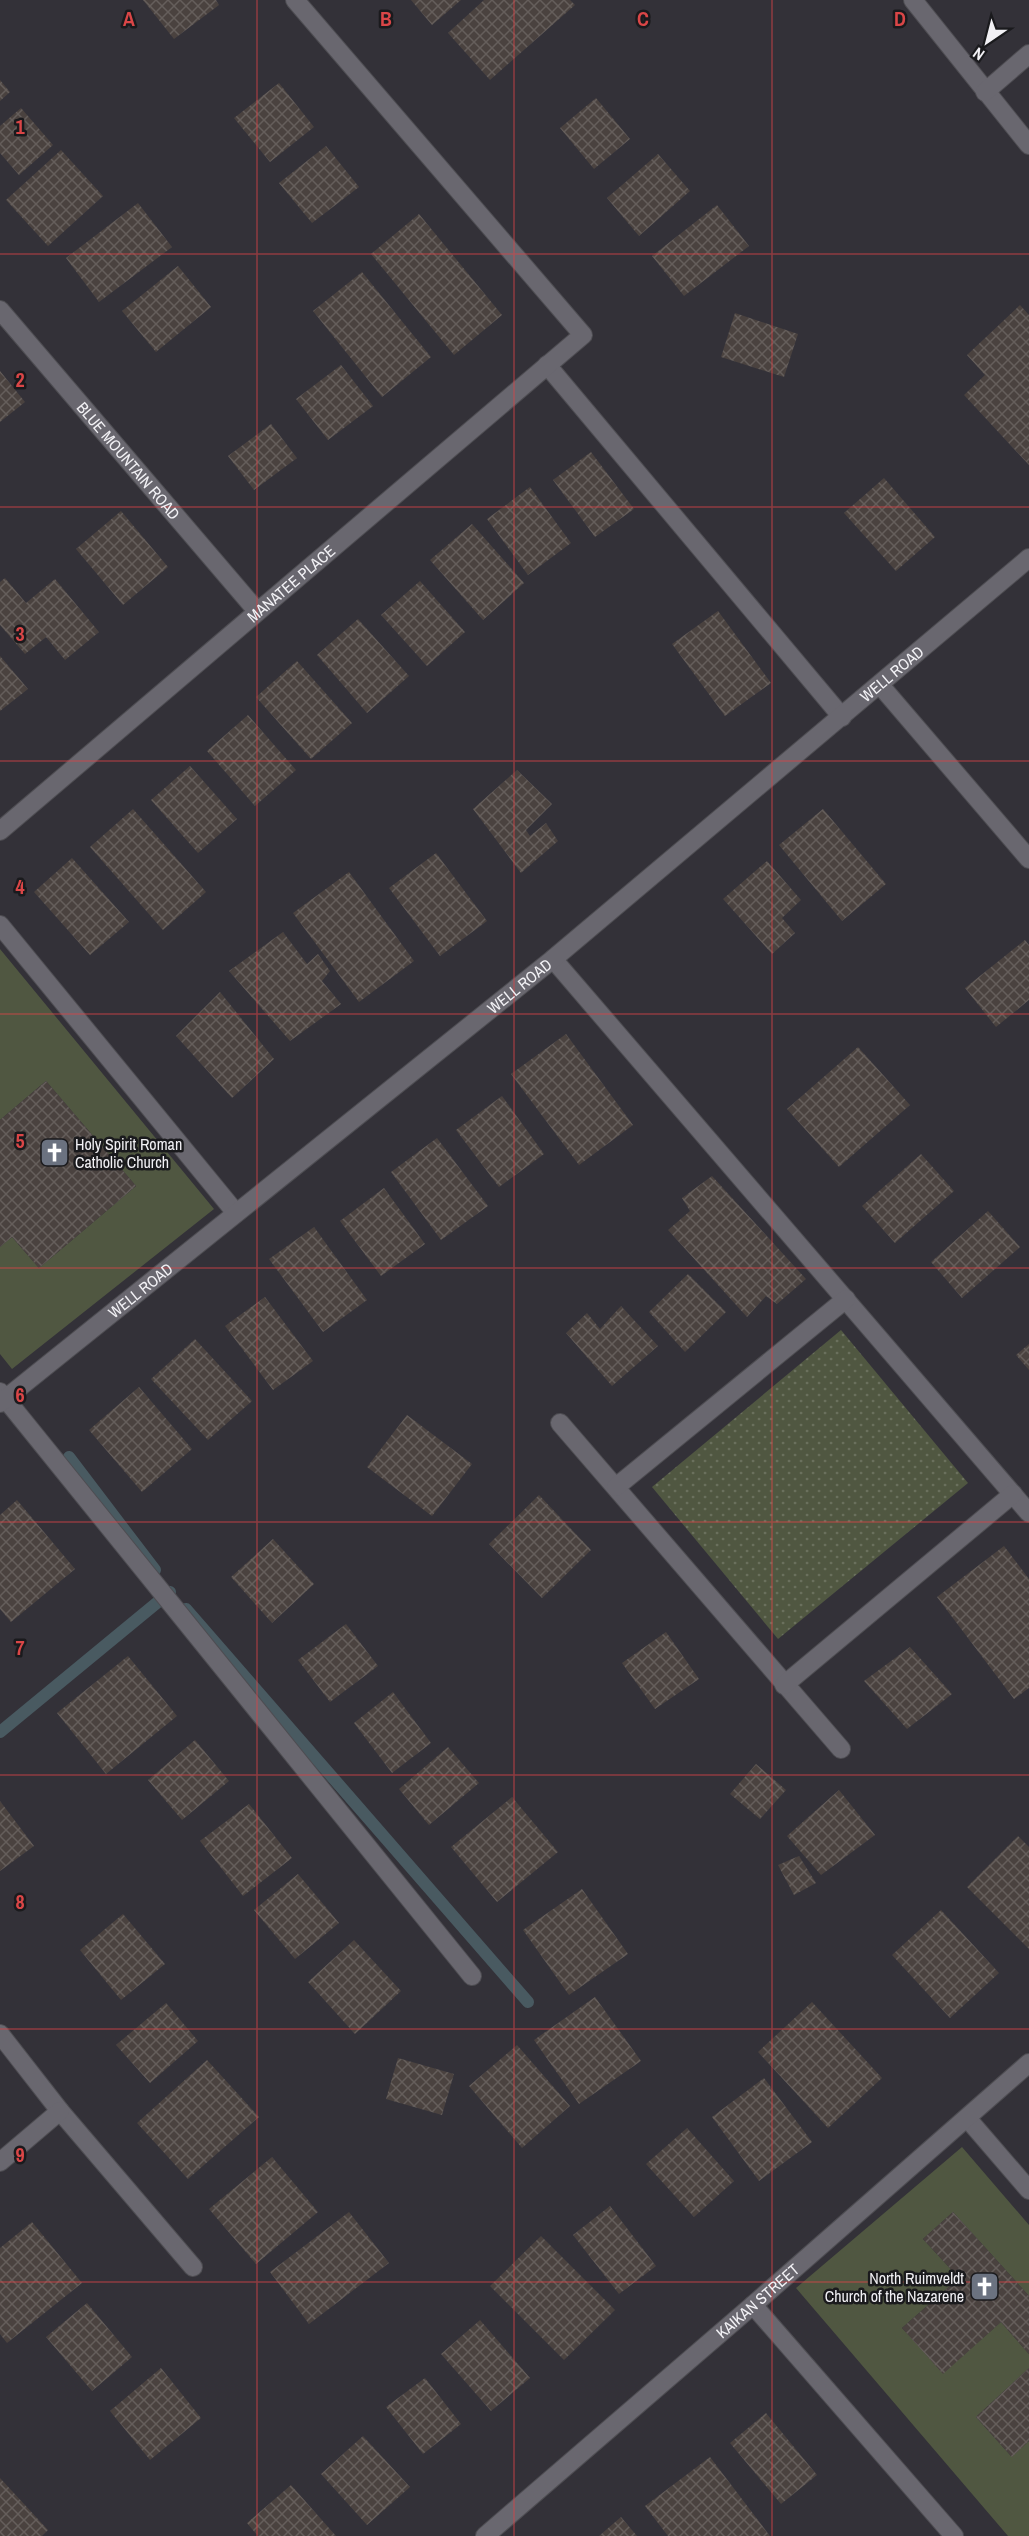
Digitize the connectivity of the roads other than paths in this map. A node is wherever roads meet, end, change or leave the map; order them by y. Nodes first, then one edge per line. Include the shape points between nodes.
1 (295, 0) edge
2 (913, 0) edge
3 (1029, 54) edge
4 (984, 92) junction
5 (1029, 145) edge
6 (0, 310) edge
7 (547, 365) junction
8 (1029, 558) edge
9 (257, 611) junction
10 (880, 685) junction
11 (842, 717) junction
12 (0, 831) edge
13 (1029, 859) edge
14 (0, 925) edge
15 (553, 959) junction
16 (236, 1213) junction
17 (846, 1299) junction
18 (2, 1398) edge
19 (561, 1424) dead end
20 (615, 1487) junction
21 (1013, 1494) junction
22 (1029, 1513) edge
23 (784, 1685) junction
24 (841, 1749) dead end
25 (471, 1976) dead end
26 (0, 2034) edge
27 (1029, 2063) edge
28 (60, 2111) junction
29 (968, 2118) junction
30 (0, 2162) edge
31 (1029, 2190) edge
32 (193, 2267) dead end
33 (753, 2305) junction
34 (485, 2536) edge
35 (954, 2536) edge

1 - 7 street, MANATEE PLACE via 583,335
2 - 4 street
3 - 4 street
4 - 5 street
6 - 9 street, BLUE MOUNTAIN ROAD
7 - 9 street, MANATEE PLACE
7 - 11 street
8 - 10 street, WELL ROAD
9 - 12 street, MANATEE PLACE
10 - 11 street, WELL ROAD
10 - 13 street
11 - 15 street, WELL ROAD
14 - 16 street
15 - 16 street, WELL ROAD
15 - 17 street
16 - 18 street, WELL ROAD
17 - 20 street
17 - 21 street
18 - 25 street
19 - 20 street
20 - 23 street
21 - 22 street
21 - 23 street
23 - 24 street
26 - 28 street
27 - 29 street, KAIKAN STREET
28 - 30 street
28 - 32 street
29 - 31 street
29 - 33 street, KAIKAN STREET
33 - 34 street, KAIKAN STREET
33 - 35 street

